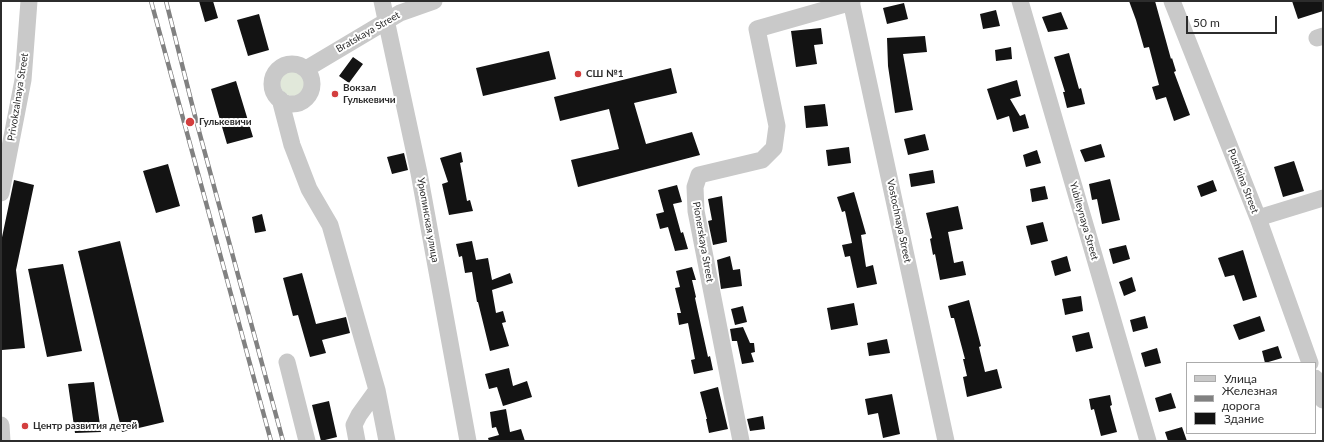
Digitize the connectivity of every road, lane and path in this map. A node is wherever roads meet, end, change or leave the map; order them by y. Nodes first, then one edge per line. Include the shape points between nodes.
1 (29, 1) edge
2 (382, 1) edge
3 (434, 1) edge
4 (1020, 1) edge
5 (1172, 1) edge
6 (851, 2) edge
7 (386, 21) junction
8 (306, 69) junction
9 (280, 99) junction
10 (1, 193) edge
11 (1323, 198) edge
12 (1258, 218) junction
13 (287, 362) dead end
14 (1310, 362) edge
15 (1316, 381) edge
16 (377, 390) junction
17 (1323, 400) edge
18 (1, 425) edge
19 (2, 441) edge
20 (307, 441) edge
21 (357, 441) edge
22 (387, 441) edge
23 (468, 441) edge
24 (741, 441) edge
25 (946, 441) edge
26 (1148, 441) edge

1 - 10 street, Privokzalnaya Street via 23,80
2 - 7 street, Урюпинская улица
3 - 7 street, Bratskaya Street
4 - 26 street, Yubileynaya Street
5 - 12 street, Pushkina Street
6 - 24 street, Pionerskaya Street via 757,29 778,126 774,148 762,160 699,175 695,187 696,211
6 - 25 street, Vostochnaya Street
7 - 8 street, Bratskaya Street
7 - 23 street, Урюпинская улица via 419,173
8 - 9 street via 312,81 312,88 305,99 292,104
8 - 9 street via 294,64 277,71 272,82
9 - 16 street via 292,145 309,189 330,225
11 - 12 street
12 - 14 street, Pushkina Street
13 - 20 street
15 - 17 street
16 - 21 street via 354,425
16 - 22 street
18 - 19 street

